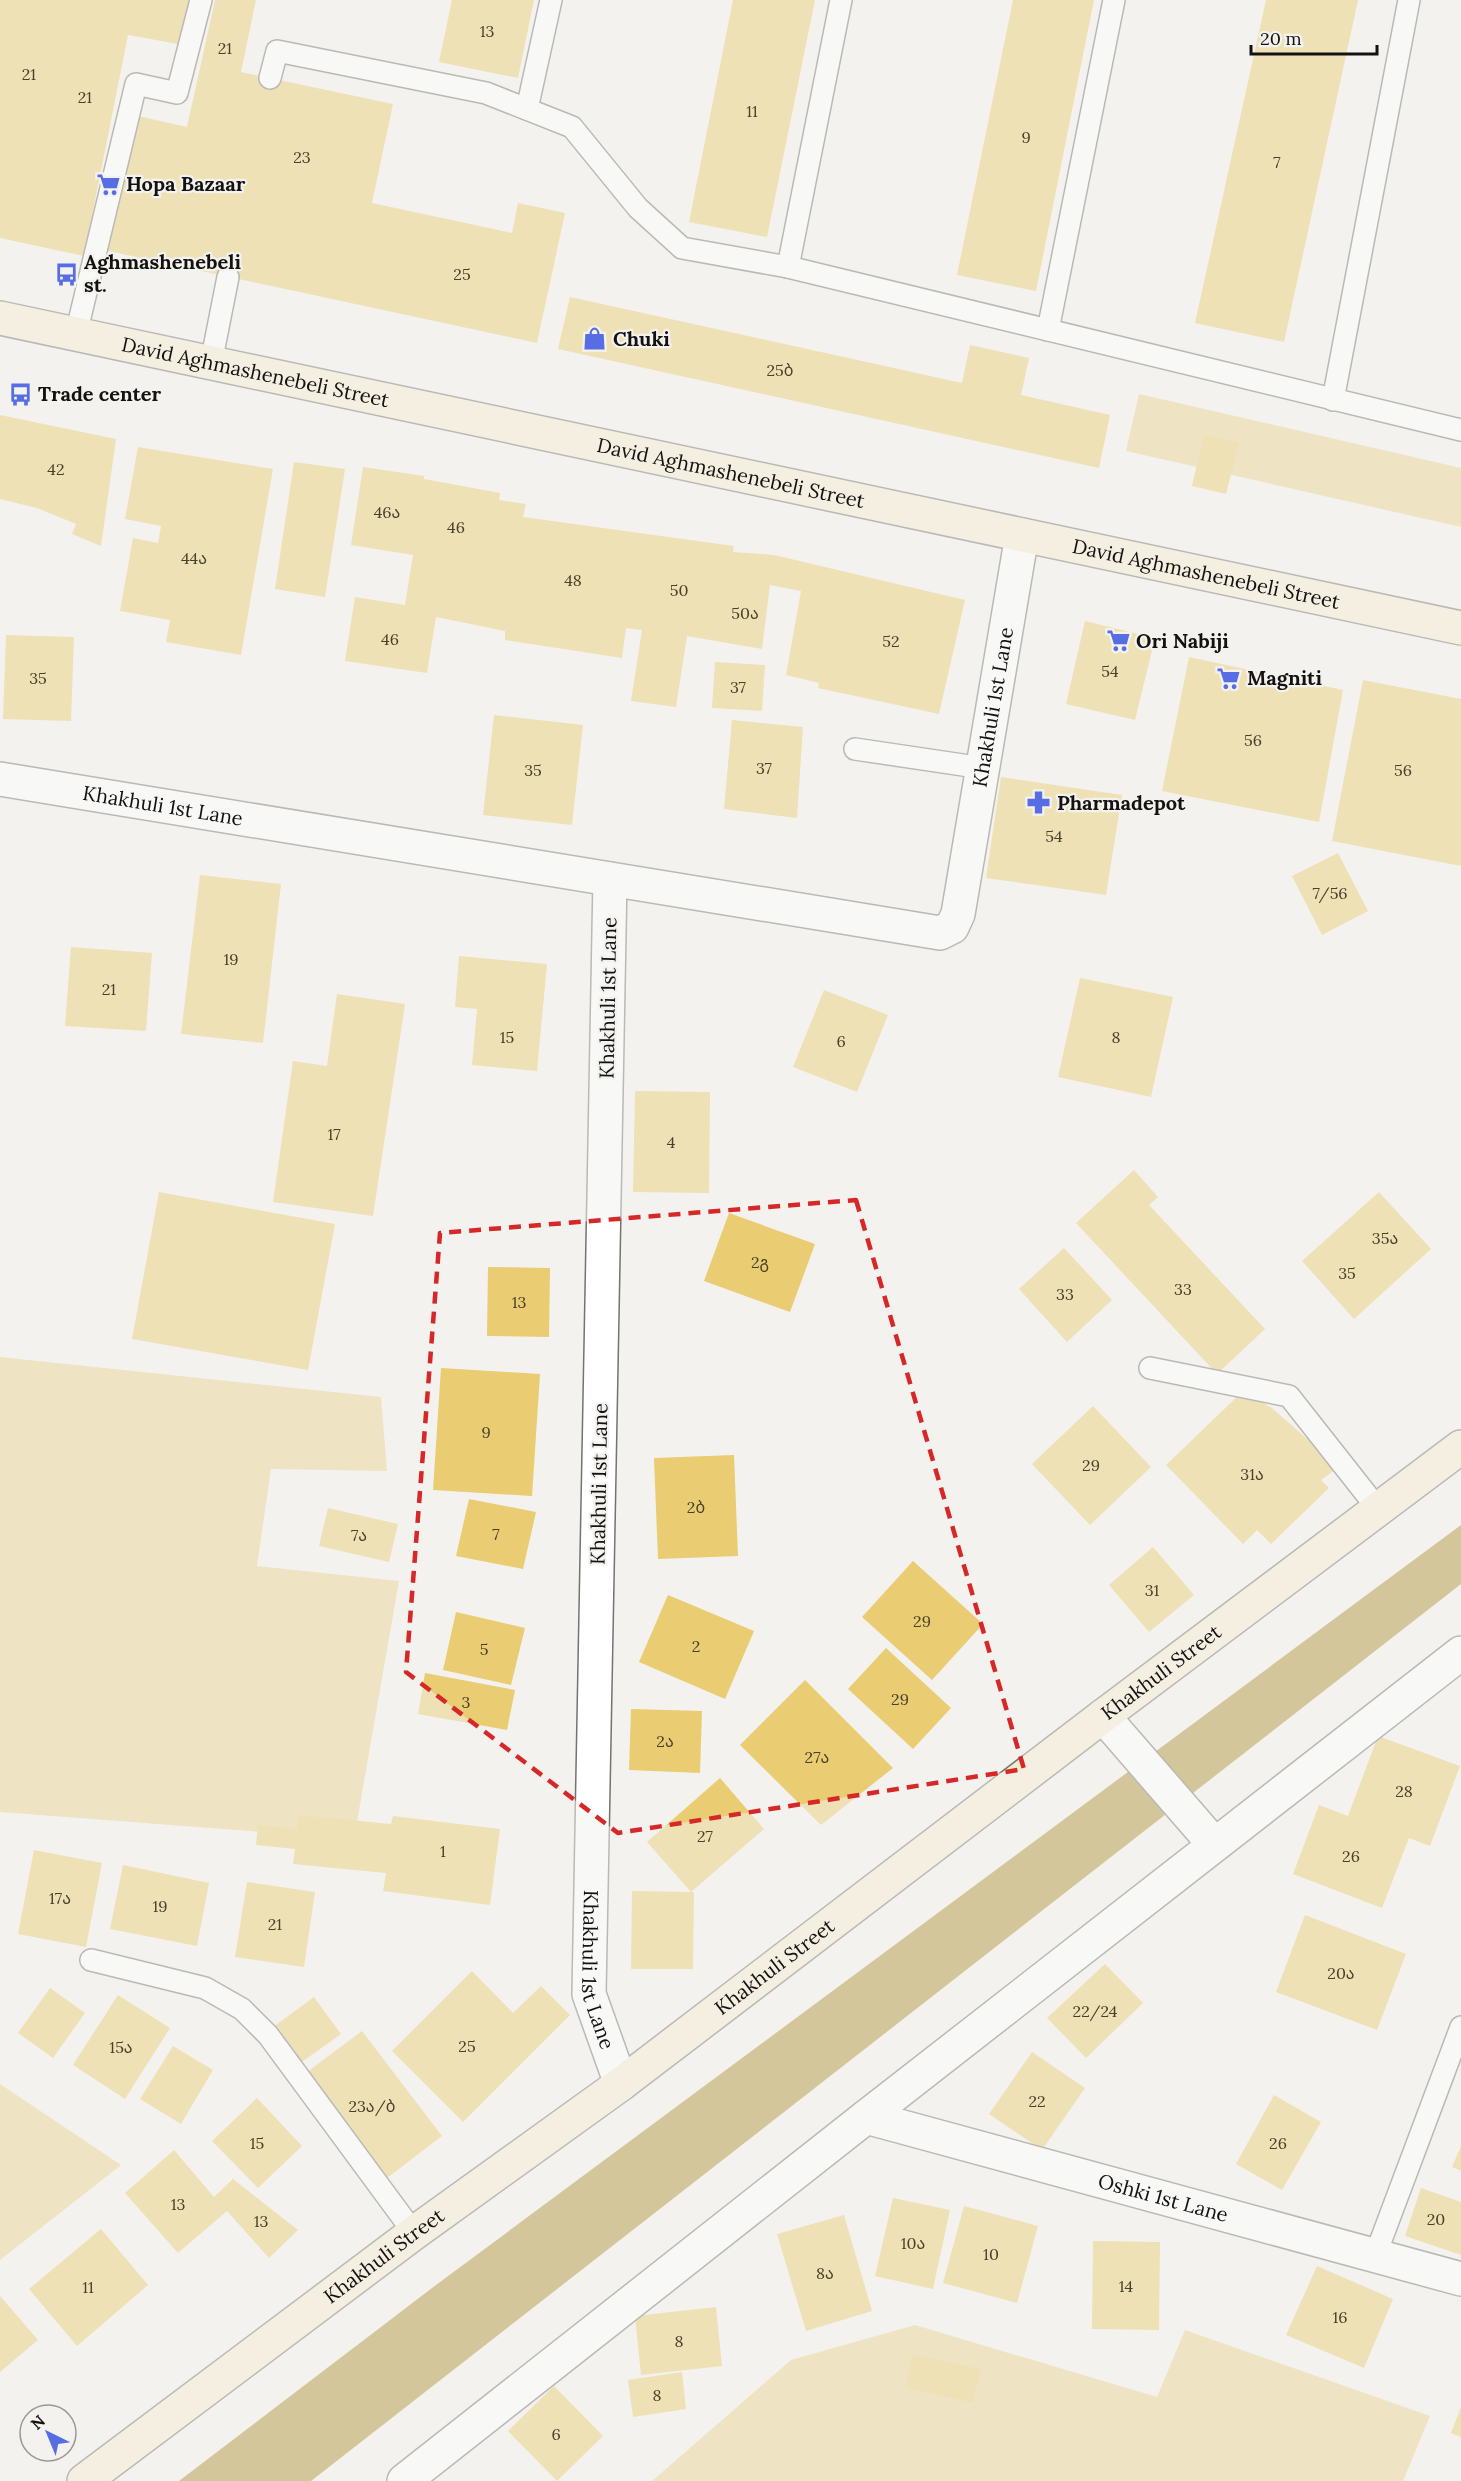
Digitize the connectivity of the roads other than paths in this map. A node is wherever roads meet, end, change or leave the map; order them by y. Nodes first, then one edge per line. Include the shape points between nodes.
1 (201, 0) edge
2 (551, 0) edge
3 (841, 0) edge
4 (1114, 0) edge
5 (1409, 0) edge
6 (270, 78) dead end
7 (527, 109) junction
8 (788, 267) junction
9 (228, 277) dead end
10 (0, 318) edge
11 (1048, 330) junction
12 (76, 334) junction
13 (211, 363) junction
14 (1333, 400) junction
15 (1461, 430) edge
16 (1022, 535) junction
17 (1461, 628) edge
18 (855, 748) dead end
19 (983, 768) junction
20 (0, 779) edge
21 (610, 879) junction
22 (1150, 1368) dead end
23 (1461, 1448) edge
24 (1378, 1509) junction
25 (1461, 1653) edge
26 (1103, 1716) junction
27 (1214, 1844) junction
28 (91, 1960) dead end
29 (1461, 2026) edge
30 (621, 2084) junction
31 (866, 2117) junction
32 (414, 2233) junction
33 (1375, 2256) junction
34 (1461, 2279) edge
35 (84, 2481) edge
36 (404, 2481) edge

1 - 12 lane via 177,93 136,84
2 - 7 lane
3 - 8 lane
4 - 11 lane
5 - 14 lane
6 - 7 lane via 277,51 486,93
7 - 8 lane via 572,127 638,208 682,248
8 - 11 lane
9 - 13 lane
10 - 12 main road, David Aghmashenebeli Street
11 - 14 lane
12 - 13 main road, David Aghmashenebeli Street
13 - 16 main road, David Aghmashenebeli Street
14 - 15 lane
16 - 17 main road, David Aghmashenebeli Street
16 - 19 street, Khakhuli 1st Lane
18 - 19 lane
19 - 21 street, Khakhuli 1st Lane via 958,914 952,927 940,933
20 - 21 street, Khakhuli 1st Lane
21 - 30 street, Khakhuli 1st Lane via 589,1994
22 - 24 lane via 1289,1396
23 - 24 main road, Khakhuli Street
24 - 26 main road, Khakhuli Street
25 - 27 street
26 - 27 street
26 - 30 main road, Khakhuli Street
27 - 31 street
28 - 32 lane via 205,1988 242,2009 268,2035
29 - 33 lane
30 - 32 main road, Khakhuli Street
31 - 33 street, Oshki 1st Lane
31 - 36 street
32 - 35 main road, Khakhuli Street
33 - 34 street, Oshki 1st Lane

